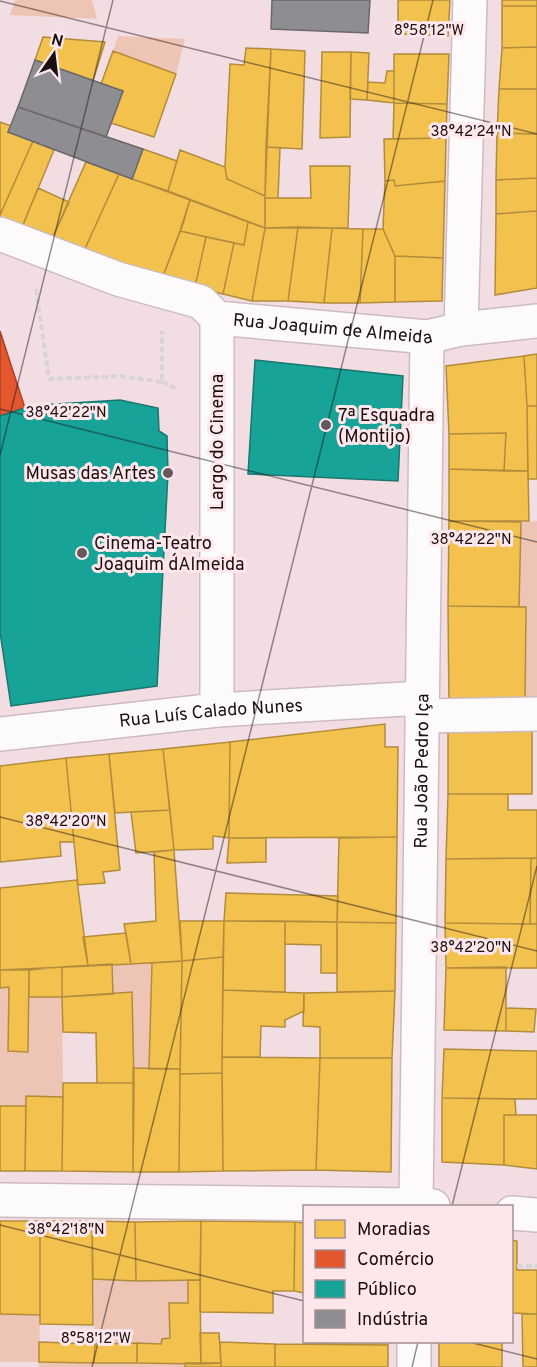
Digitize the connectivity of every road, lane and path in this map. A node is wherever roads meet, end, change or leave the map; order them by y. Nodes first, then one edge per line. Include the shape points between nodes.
1 (470, 0) edge
2 (0, 234) edge
3 (35, 285) dead end
4 (217, 318) junction
5 (162, 321) dead end
6 (537, 321) edge
7 (461, 329) junction
8 (427, 337) junction
9 (422, 707) junction
10 (217, 710) junction
11 (537, 714) edge
12 (0, 734) edge
13 (0, 1200) edge
14 (352, 1205) edge
15 (422, 1205) edge
16 (513, 1213) edge
17 (537, 1215) edge
18 (517, 1266) dead end
19 (537, 1266) edge
20 (414, 1343) edge
21 (414, 1367) edge

1 - 7 street
2 - 4 street, Rua Joaquim de Almeida via 118,279 201,302
3 - 5 path via 49,379 121,376 162,382
4 - 8 street, Rua Joaquim de Almeida
4 - 10 street, Largo do Cinema
6 - 7 street, Rua Joaquim de Almeida
7 - 8 street, Rua Joaquim de Almeida
8 - 9 street, Rua João Pedro Iça
9 - 10 street, Rua Luís Calado Nunes
9 - 11 street, Rua Luís Calado Nunes
9 - 15 street, Rua João Pedro Iça
10 - 12 street, Rua Luís Calado Nunes
13 - 14 street
16 - 17 street
18 - 19 path
20 - 21 street

